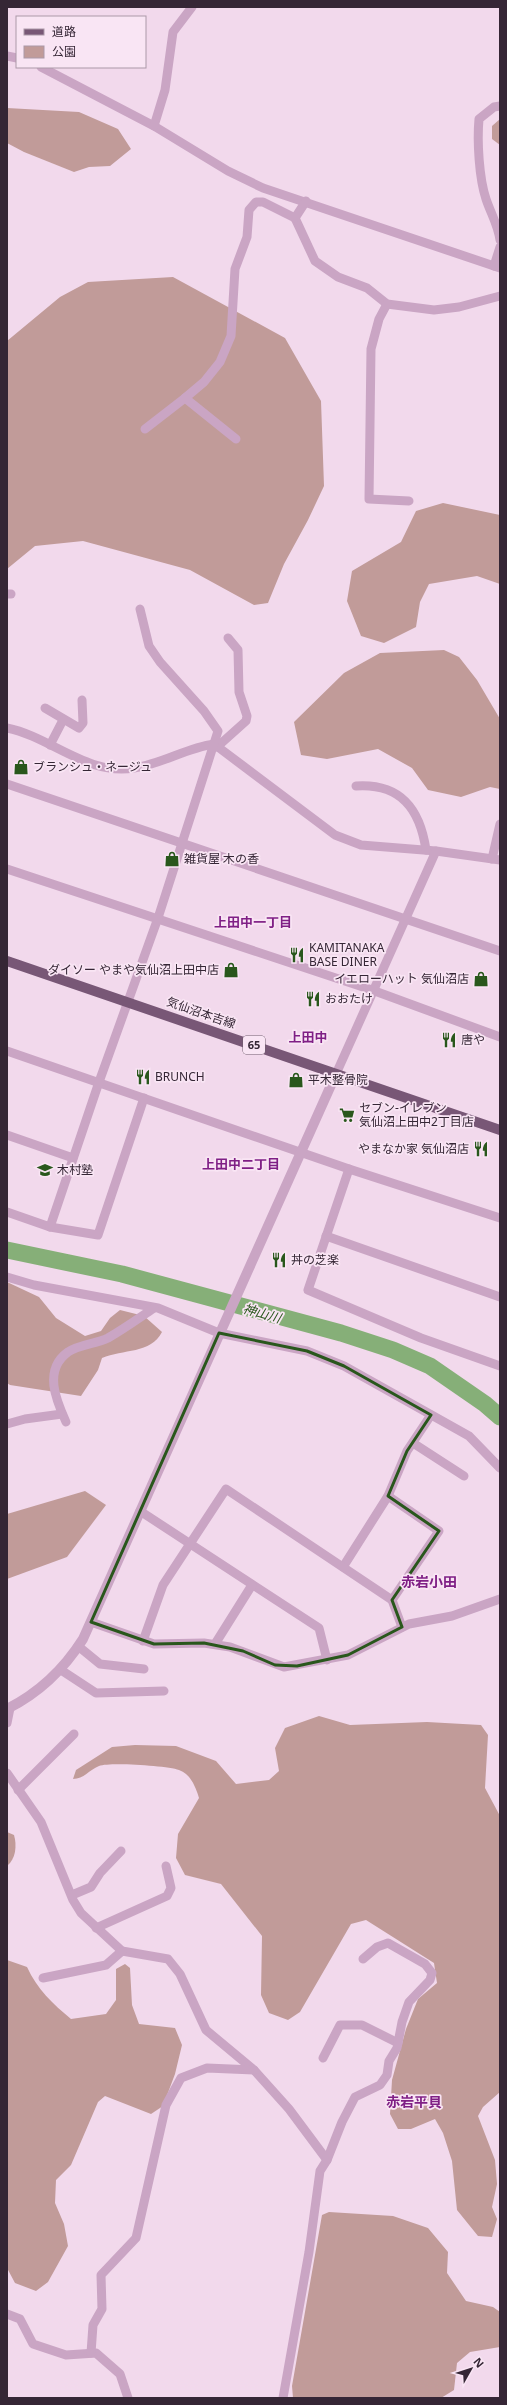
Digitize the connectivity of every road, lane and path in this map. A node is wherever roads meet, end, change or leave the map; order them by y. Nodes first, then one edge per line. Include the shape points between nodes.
1 (192, 7) edge
2 (43, 68) edge
3 (500, 106) edge
4 (154, 126) junction
5 (306, 201) junction
6 (295, 218) junction
7 (500, 240) edge
8 (500, 247) edge
9 (497, 267) edge
10 (500, 296) edge
11 (387, 304) junction
12 (185, 398) junction
13 (145, 429) dead end
14 (236, 439) dead end
15 (409, 501) dead end
16 (140, 609) dead end
17 (228, 638) dead end
18 (82, 700) dead end
19 (45, 708) dead end
20 (63, 720) junction
21 (7, 728) edge
22 (50, 745) junction
23 (215, 746) junction
24 (7, 784) edge
25 (356, 786) dead end
26 (500, 824) edge
27 (182, 842) junction
28 (426, 850) junction
29 (436, 851) junction
30 (496, 859) edge
31 (7, 869) edge
32 (158, 918) junction
33 (405, 918) junction
34 (500, 951) edge
35 (7, 961) edge
36 (372, 990) junction
37 (129, 1002) junction
38 (500, 1037) edge
39 (7, 1051) edge
40 (336, 1074) junction
41 (99, 1082) junction
42 (144, 1098) junction
43 (500, 1130) edge
44 (7, 1135) edge
45 (300, 1152) junction
46 (73, 1158) junction
47 (349, 1169) junction
48 (7, 1212) edge
49 (500, 1218) edge
50 (50, 1227) junction
51 (326, 1236) junction
52 (7, 1276) edge
53 (500, 1297) edge
54 (154, 1308) junction
55 (220, 1331) junction
56 (500, 1366) edge
57 (431, 1415) junction
58 (7, 1424) edge
59 (413, 1443) junction
60 (500, 1468) edge
61 (464, 1476) dead end
62 (388, 1496) junction
63 (140, 1511) junction
64 (190, 1544) junction
65 (343, 1567) junction
66 (252, 1585) junction
67 (500, 1599) edge
68 (392, 1600) junction
69 (91, 1622) junction
70 (402, 1627) junction
71 (143, 1641) junction
72 (214, 1644) junction
73 (78, 1646) junction
74 (327, 1660) junction
75 (61, 1670) junction
76 (144, 1670) dead end
77 (164, 1691) dead end
78 (8, 1709) edge
79 (7, 1723) edge
80 (74, 1734) dead end
81 (7, 1773) edge
82 (18, 1790) junction
83 (121, 1851) dead end
84 (166, 1866) dead end
85 (72, 1895) junction
86 (96, 1928) junction
87 (122, 1951) junction
88 (363, 1959) dead end
89 (43, 1978) dead end
90 (398, 2043) junction
91 (323, 2058) dead end
92 (254, 2070) junction
93 (327, 2160) junction
94 (7, 2314) edge
95 (91, 2353) junction
96 (128, 2398) edge
97 (283, 2398) edge

1 - 4 street via 173,32 165,90
2 - 4 street
3 - 7 street via 494,107 479,119 477,134 486,199 496,220
4 - 5 street via 228,171 263,188
5 - 6 street
5 - 9 street
6 - 11 street via 315,261 338,277 367,288
6 - 12 street via 263,202 256,202 249,210 247,237 235,269 231,336 220,362 204,382
8 - 9 street
10 - 11 street via 458,307 434,310
11 - 15 street via 379,319 371,349 368,499
12 - 13 street
12 - 14 street
16 - 23 street via 152,652 218,731
17 - 23 street via 238,650 239,692 247,716 246,721
18 - 20 street via 83,723 79,728
19 - 20 street
20 - 22 street
21 - 22 street
22 - 23 street via 84,761 110,768 134,768 161,761 196,747
23 - 27 street
23 - 28 street via 335,835 361,845
24 - 27 street
25 - 28 street via 368,785 389,790 406,800 423,829
26 - 30 street
27 - 32 street
27 - 33 street
28 - 29 street
29 - 30 street
29 - 33 street
31 - 32 street
32 - 36 street
32 - 37 street
33 - 34 street
33 - 36 street
35 - 37 main road, 気仙沼本吉線 / 65
36 - 38 street
36 - 40 street
37 - 40 main road, 気仙沼本吉線 / 65
37 - 41 street
39 - 41 street
40 - 43 main road, 気仙沼本吉線 / 65
40 - 45 street
41 - 42 street
41 - 46 street
42 - 45 street
42 - 50 street via 98,1235
44 - 46 street
45 - 47 street
45 - 55 street
46 - 50 street
47 - 49 street
47 - 51 street
48 - 50 street
51 - 53 street
51 - 56 street via 308,1290 421,1338
52 - 54 street via 34,1285
54 - 55 street
54 - 58 street via 107,1339 68,1353 60,1362 53,1375 53,1386 64,1418 25,1419
55 - 57 street via 307,1351 344,1366
55 - 63 street
57 - 59 street
57 - 60 street via 469,1436
59 - 61 street
59 - 62 street
62 - 65 street
62 - 68 street via 439,1531
63 - 64 street
63 - 69 street
64 - 65 street via 226,1490
64 - 66 street
64 - 71 street via 163,1585
65 - 68 street
66 - 72 street
66 - 74 street via 320,1628
67 - 70 street via 452,1616
68 - 70 street
69 - 71 street
69 - 73 street
70 - 74 street via 358,1652
71 - 72 street via 166,1645
72 - 74 street via 237,1649 284,1667
73 - 75 street
73 - 76 street via 100,1664
75 - 77 street via 96,1693
75 - 78 street via 36,1691
78 - 79 street
80 - 82 street
81 - 82 street
82 - 85 street via 41,1822
83 - 85 street via 100,1873 91,1887
84 - 86 street via 171,1888 167,1896
85 - 86 street via 81,1913
86 - 87 street
87 - 89 street via 106,1965
87 - 92 street via 168,1959 180,1974 206,2030
88 - 90 street via 377,1947 388,1943 425,1964 432,1973 430,1980 409,2002
90 - 91 street via 362,2025 340,2026
90 - 93 street via 389,2061 387,2075 380,2085 355,2097
92 - 93 street via 290,2109
92 - 95 street via 208,2068 181,2078 166,2105 136,2238 101,2275 102,2309 94,2325
93 - 97 street via 320,2171 309,2252
94 - 95 street via 20,2319 33,2344 66,2355
95 - 96 street via 96,2353 120,2374

